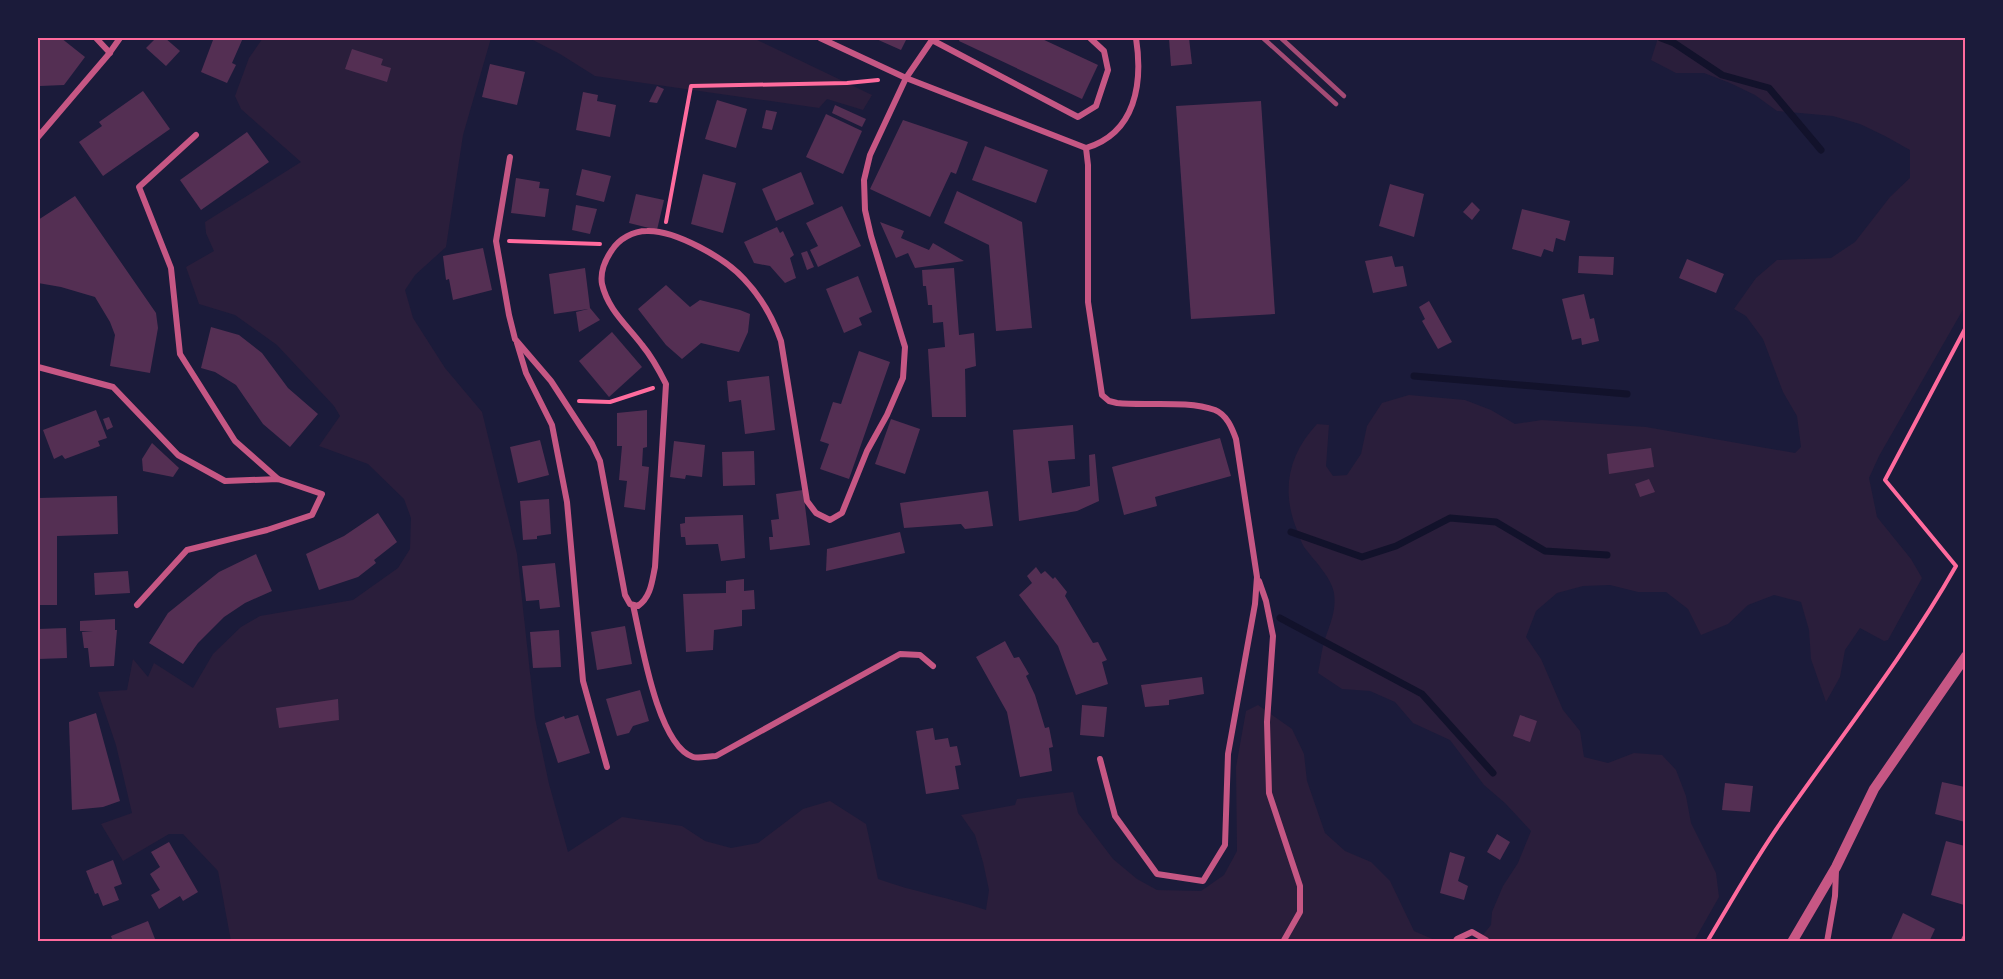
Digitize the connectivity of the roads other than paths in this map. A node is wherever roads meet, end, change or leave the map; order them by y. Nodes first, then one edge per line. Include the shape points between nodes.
1 (96, 38) edge
2 (120, 38) edge
3 (820, 38) edge
4 (1090, 38) edge
5 (1136, 38) edge
6 (110, 53) junction
7 (906, 78) junction
8 (196, 135) dead end
9 (38, 137) edge
10 (1086, 148) junction
11 (510, 158) dead end
12 (515, 339) junction
13 (38, 367) edge
14 (278, 479) junction
15 (1257, 577) junction
16 (137, 605) dead end
17 (633, 605) junction
18 (1965, 656) edge
19 (933, 666) dead end
20 (1100, 759) dead end
21 (607, 767) dead end
22 (1836, 867) junction
23 (1965, 936) edge
24 (1283, 942) edge
25 (1455, 942) edge
26 (1487, 942) edge
27 (1792, 942) edge
28 (1827, 942) edge
29 (1963, 942) edge

1 - 6 street
2 - 6 street
3 - 7 street
4 - 7 street via 1104,51 1108,70 1096,106 1078,117 932,40
5 - 10 street via 1139,78 1130,114 1112,135
6 - 9 street
7 - 10 street
7 - 17 street via 870,155 864,180 871,236 905,347 903,378 838,516 830,520 823,517 807,501 781,341 773,318 745,279 704,250 664,233 646,230 627,236 607,258 602,271 607,301 652,359 666,384 655,567 644,602
8 - 14 street via 139,187 171,268 180,354 235,441
10 - 15 street via 1088,302 1102,395 1117,403 1216,411 1230,423 1236,439
11 - 12 street via 495,241
12 - 17 street via 551,381 600,461 625,595
12 - 21 street via 526,373 552,424 567,502 583,681
13 - 14 street via 112,387 178,455 225,481
14 - 16 street via 322,494 312,515 187,550
15 - 20 street via 1228,754 1225,845 1203,881 1157,874 1115,816
15 - 24 street via 1273,636 1269,793 1300,886 1300,912
17 - 19 street via 658,711 676,746 693,757 716,756 900,654 920,655
18 - 22 street via 1874,789
22 - 27 street
22 - 28 street
23 - 29 street
25 - 26 street via 1472,932

